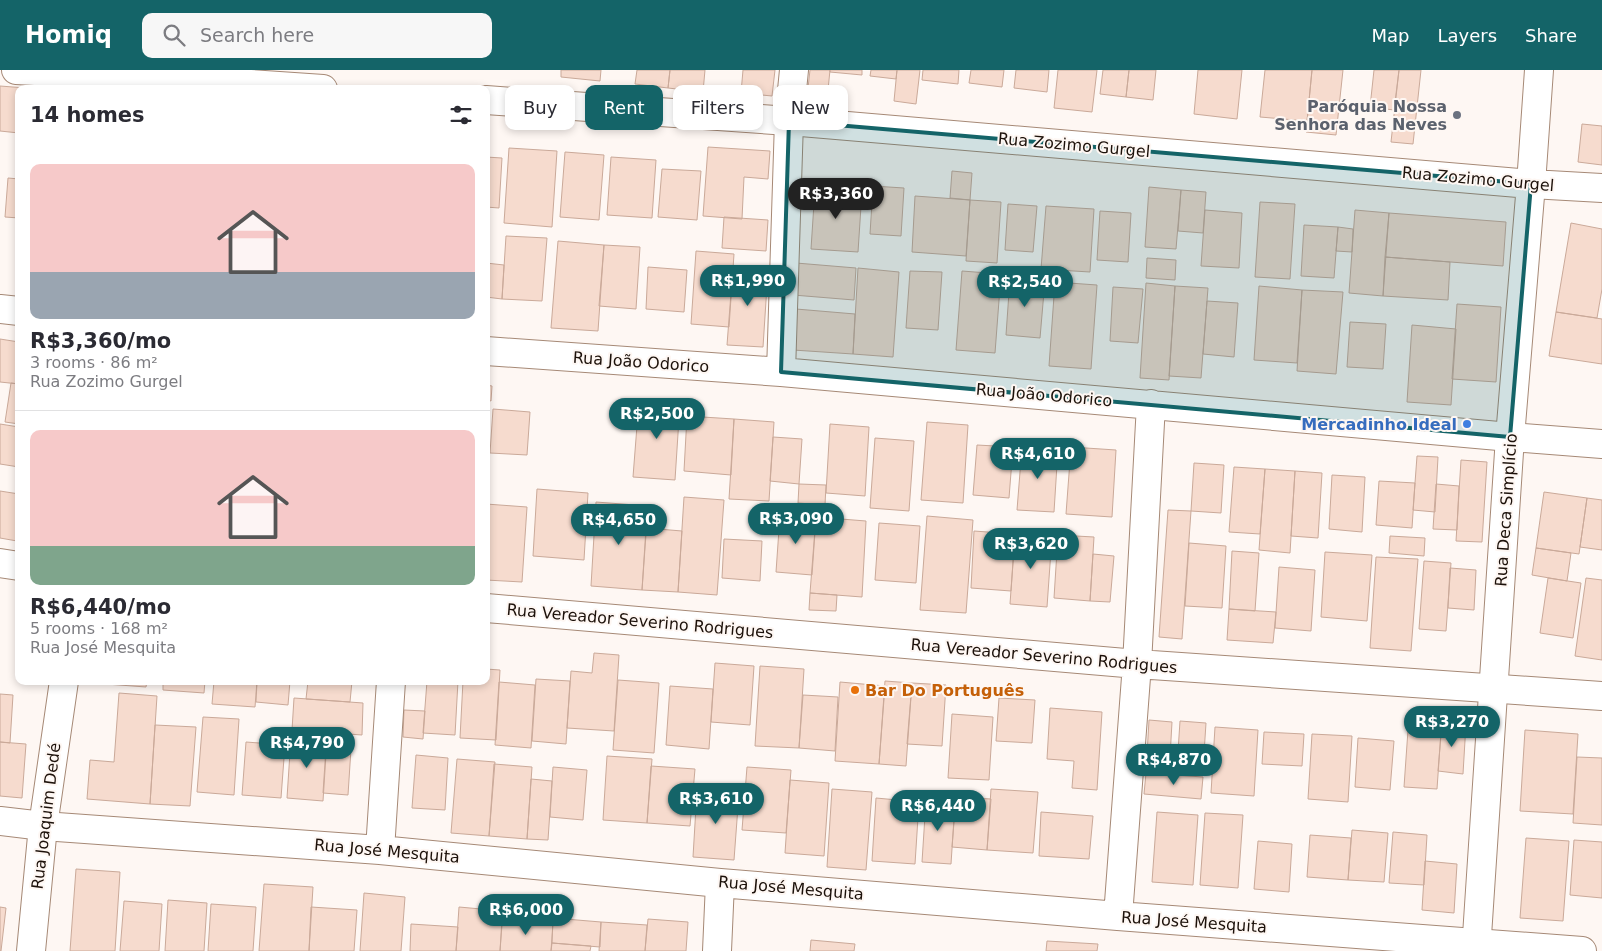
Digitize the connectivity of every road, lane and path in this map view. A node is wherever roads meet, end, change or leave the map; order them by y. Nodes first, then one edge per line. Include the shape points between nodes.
1 (16, 70) edge
2 (794, 70) edge
3 (1539, 70) edge
4 (149, 79) edge
5 (253, 85) edge
6 (793, 85) edge
7 (490, 100) edge
8 (773, 120) edge
9 (848, 126) edge
10 (789, 130) edge
11 (1531, 184) junction
12 (1602, 188) edge
13 (0, 309) edge
14 (15, 311) edge
15 (490, 351) edge
16 (781, 372) junction
17 (1151, 404) junction
18 (1510, 437) junction
19 (1602, 444) edge
20 (0, 563) edge
21 (15, 565) edge
22 (490, 608) edge
23 (1137, 664) junction
24 (63, 685) edge
25 (391, 685) edge
26 (1494, 687) junction
27 (1602, 696) edge
28 (0, 821) edge
29 (43, 826) junction
30 (380, 850) junction
31 (720, 882) junction
32 (1118, 916) junction
33 (1476, 947) edge
34 (31, 951) edge
35 (716, 951) edge
36 (1582, 951) edge

1 - 4 street
2 - 6 street
3 - 11 street, Rua Deca Simplício
4 - 5 street
7 - 8 street, Rua Zozimo Gurgel
9 - 11 street, Rua Zozimo Gurgel
10 - 16 street
11 - 12 street, Rua Zozimo Gurgel
11 - 18 street, Rua Deca Simplício
13 - 14 street
15 - 16 street, Rua João Odorico
16 - 17 street, Rua João Odorico
17 - 18 street, Rua João Odorico
17 - 23 street
18 - 19 street, Rua João Odorico
18 - 26 street, Rua Deca Simplício
20 - 21 street
22 - 23 street, Rua Vereador Severino Rodrigues
23 - 26 street, Rua Vereador Severino Rodrigues
23 - 32 street
24 - 29 street, Rua Joaquim Dedé
25 - 30 street
26 - 27 street, Rua Vereador Severino Rodrigues
26 - 33 street, Rua Deca Simplício
28 - 29 street, Rua José Mesquita
29 - 30 street, Rua José Mesquita
29 - 34 street, Rua Joaquim Dedé
30 - 31 street, Rua José Mesquita
31 - 32 street, Rua José Mesquita
31 - 35 street
32 - 33 street, Rua José Mesquita
33 - 36 street, Rua José Mesquita

